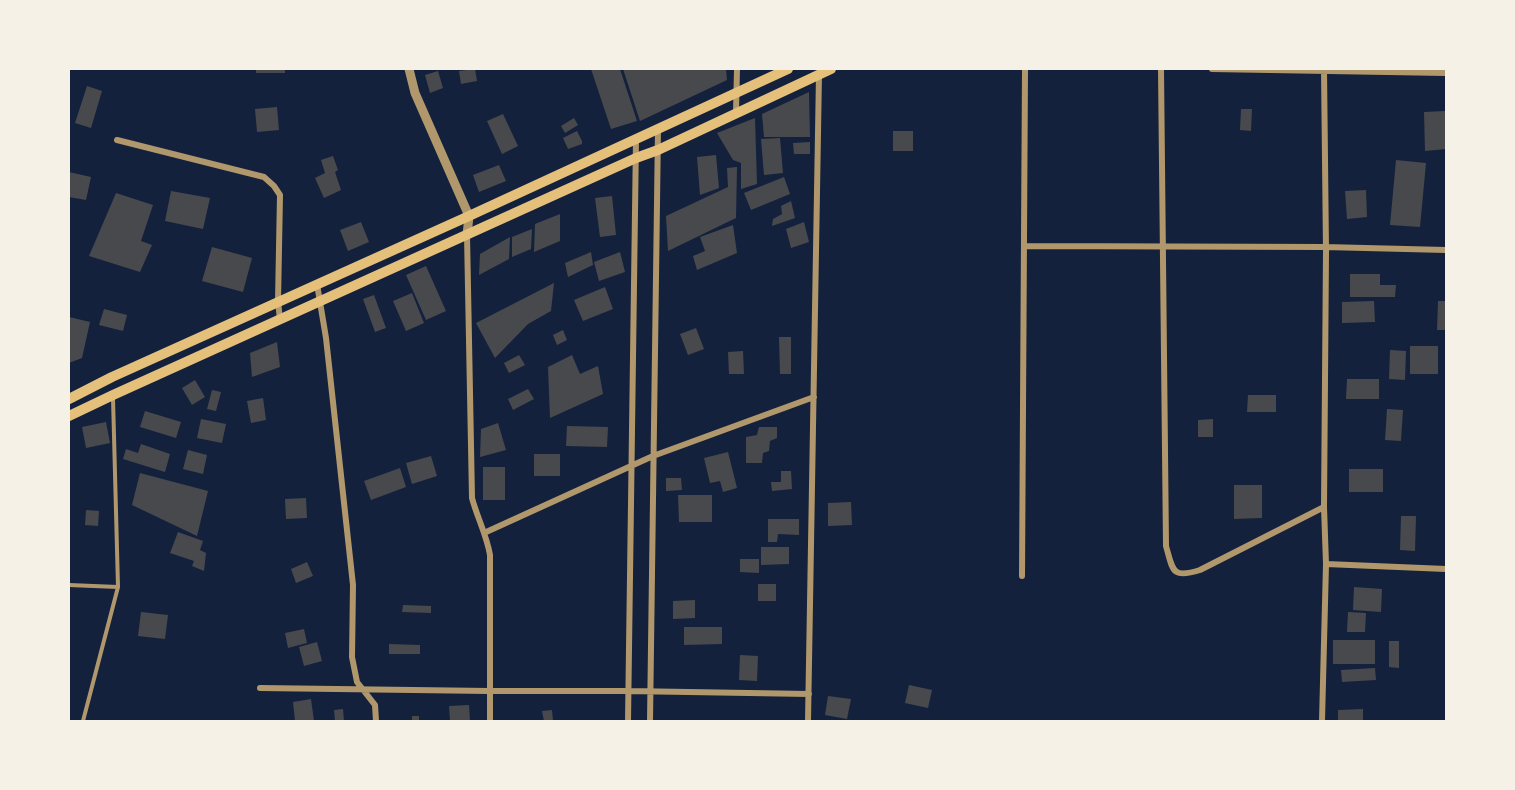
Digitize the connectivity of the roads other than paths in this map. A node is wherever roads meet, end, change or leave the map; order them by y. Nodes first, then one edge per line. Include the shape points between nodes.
1 (409, 69) edge
2 (737, 69) edge
3 (788, 69) edge
4 (831, 69) edge
5 (1025, 69) edge
6 (1161, 69) edge
7 (1212, 69) edge
8 (1324, 70) edge
9 (1446, 73) edge
10 (819, 74) junction
11 (736, 92) junction
12 (736, 112) junction
13 (658, 129) junction
14 (636, 139) junction
15 (117, 140) dead end
16 (658, 150) junction
17 (636, 158) junction
18 (469, 216) junction
19 (467, 236) junction
20 (1024, 246) junction
21 (1162, 247) junction
22 (1325, 247) junction
23 (1446, 250) edge
24 (317, 284) junction
25 (278, 301) junction
26 (321, 301) junction
27 (280, 320) junction
28 (113, 395) junction
29 (814, 397) junction
30 (69, 399) edge
31 (69, 416) edge
32 (653, 456) junction
33 (631, 465) junction
34 (1324, 507) junction
35 (484, 533) junction
36 (1326, 564) junction
37 (1446, 569) edge
38 (1022, 576) dead end
39 (69, 585) edge
40 (118, 586) junction
41 (260, 688) dead end
42 (362, 689) junction
43 (489, 691) junction
44 (628, 691) junction
45 (650, 691) junction
46 (809, 694) junction
47 (83, 721) edge
48 (376, 721) edge
49 (490, 721) edge
50 (628, 721) edge
51 (650, 721) edge
52 (808, 721) edge
53 (1322, 721) edge

1 - 18 street via 415,93
2 - 11 street
3 - 11 main road
4 - 10 main road
5 - 20 street
6 - 21 street
7 - 8 street
8 - 9 street
8 - 22 street
10 - 12 main road
10 - 29 street
11 - 12 street
11 - 13 main road
12 - 16 main road
13 - 14 main road
13 - 16 street
14 - 17 street
14 - 18 main road
15 - 25 street via 264,177 274,186 279,195
16 - 17 main road
16 - 32 street
17 - 19 main road
17 - 33 street
18 - 19 street
18 - 24 main road
19 - 26 main road
19 - 35 street via 472,498
20 - 21 street
20 - 38 street
21 - 22 street
21 - 34 street via 1166,546 1172,569 1186,574 1200,570
22 - 23 street
22 - 34 street
24 - 25 main road
24 - 26 street
25 - 27 street
25 - 30 main road
26 - 27 main road
26 - 42 street via 353,585 352,657
27 - 28 main road
28 - 31 main road
28 - 40 lane
29 - 32 street
29 - 46 street
32 - 33 street
32 - 45 street
33 - 35 street
33 - 44 street
34 - 36 street
35 - 43 street via 489,545 491,579
36 - 37 street
36 - 53 street
39 - 40 lane
40 - 47 lane
41 - 42 street
42 - 43 street
42 - 48 street via 375,705
43 - 44 street
43 - 49 street
44 - 45 street
44 - 50 street
45 - 46 street
45 - 51 street
46 - 52 street

